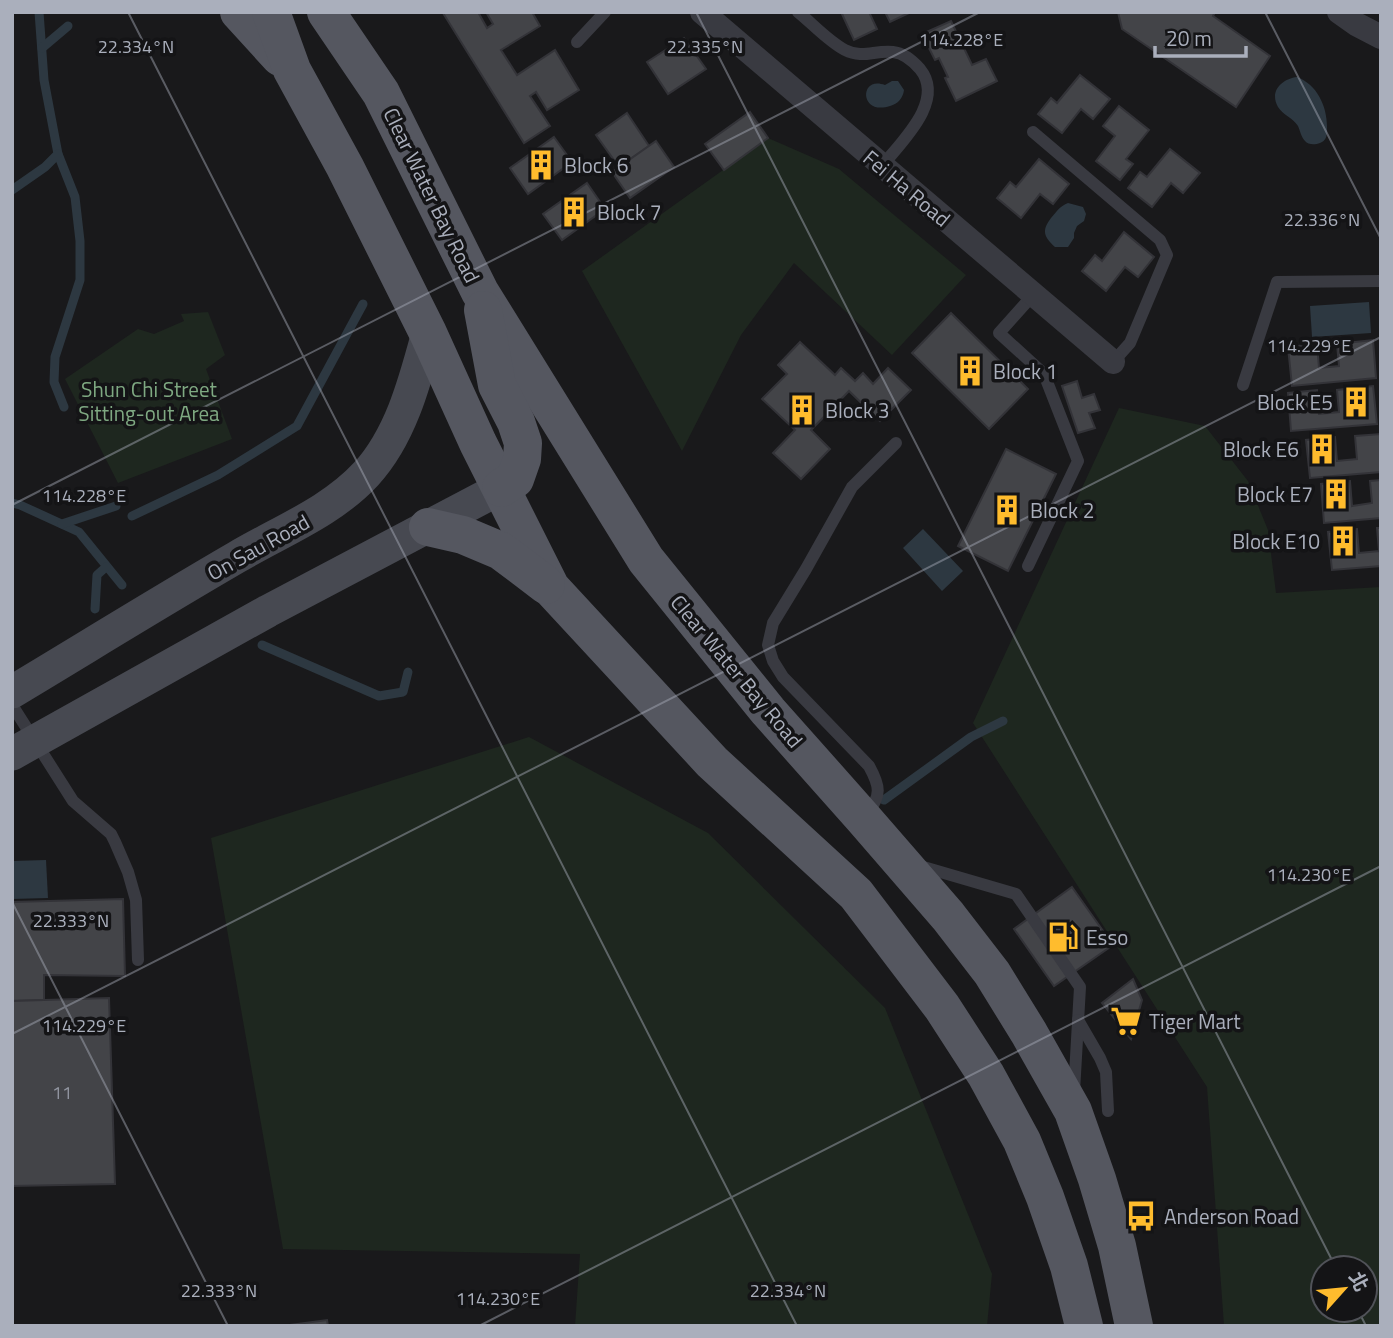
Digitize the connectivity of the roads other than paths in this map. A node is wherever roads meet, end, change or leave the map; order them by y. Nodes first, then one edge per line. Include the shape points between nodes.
1 (239, 12) edge
2 (271, 12) edge
3 (326, 12) edge
4 (605, 12) edge
5 (702, 12) edge
6 (798, 12) edge
7 (1339, 12) edge
8 (1381, 37) edge
9 (577, 42) dead end
10 (292, 70) junction
11 (1033, 132) dead end
12 (882, 166) junction
13 (1381, 281) edge
14 (480, 292) junction
15 (1033, 295) junction
16 (428, 333) junction
17 (1113, 362) joint
18 (1243, 385) dead end
19 (896, 443) dead end
20 (501, 488) junction
21 (428, 527) junction
22 (1028, 566) dead end
23 (551, 588) junction
24 (12, 692) edge
25 (12, 705) edge
26 (23, 748) edge
27 (863, 818) junction
28 (900, 860) junction
29 (138, 960) dead end
30 (1078, 1020) junction
31 (1091, 1111) junction
32 (1084, 1326) edge
33 (1134, 1326) edge

1 - 10 main road
2 - 10 main road
3 - 14 main road, Clear Water Bay Road via 381,93
4 - 9 lane
5 - 12 street, Fei Ha Road
6 - 12 lane via 844,49 860,55 894,52 922,71 927,105
7 - 8 street
10 - 16 main road
11 - 17 lane via 1160,240 1167,255 1130,344
12 - 15 street, Fei Ha Road
13 - 18 lane via 1277,282
14 - 20 main road via 497,385 523,443 515,479
14 - 27 main road, Clear Water Bay Road via 646,560 768,711
15 - 17 street, Fei Ha Road
15 - 22 lane via 999,333 1044,374 1078,461
16 - 20 main road
16 - 24 main road, On Sau Road via 388,444 348,492
19 - 27 lane via 852,487 773,623 768,645 783,677 869,766 878,783 876,803
20 - 21 main road
20 - 23 main road
21 - 23 main road via 501,551
21 - 26 main road
23 - 32 main road via 712,762 856,894 942,1007 1023,1141 1069,1266
25 - 26 lane
26 - 29 lane via 111,834 136,900
27 - 28 main road, Clear Water Bay Road
28 - 30 lane via 1016,894 1080,987
28 - 31 main road, Clear Water Bay Road via 992,973 1029,1032
30 - 31 lane
30 - 31 lane via 1106,1072
31 - 33 main road, Clear Water Bay Road via 1097,1180

